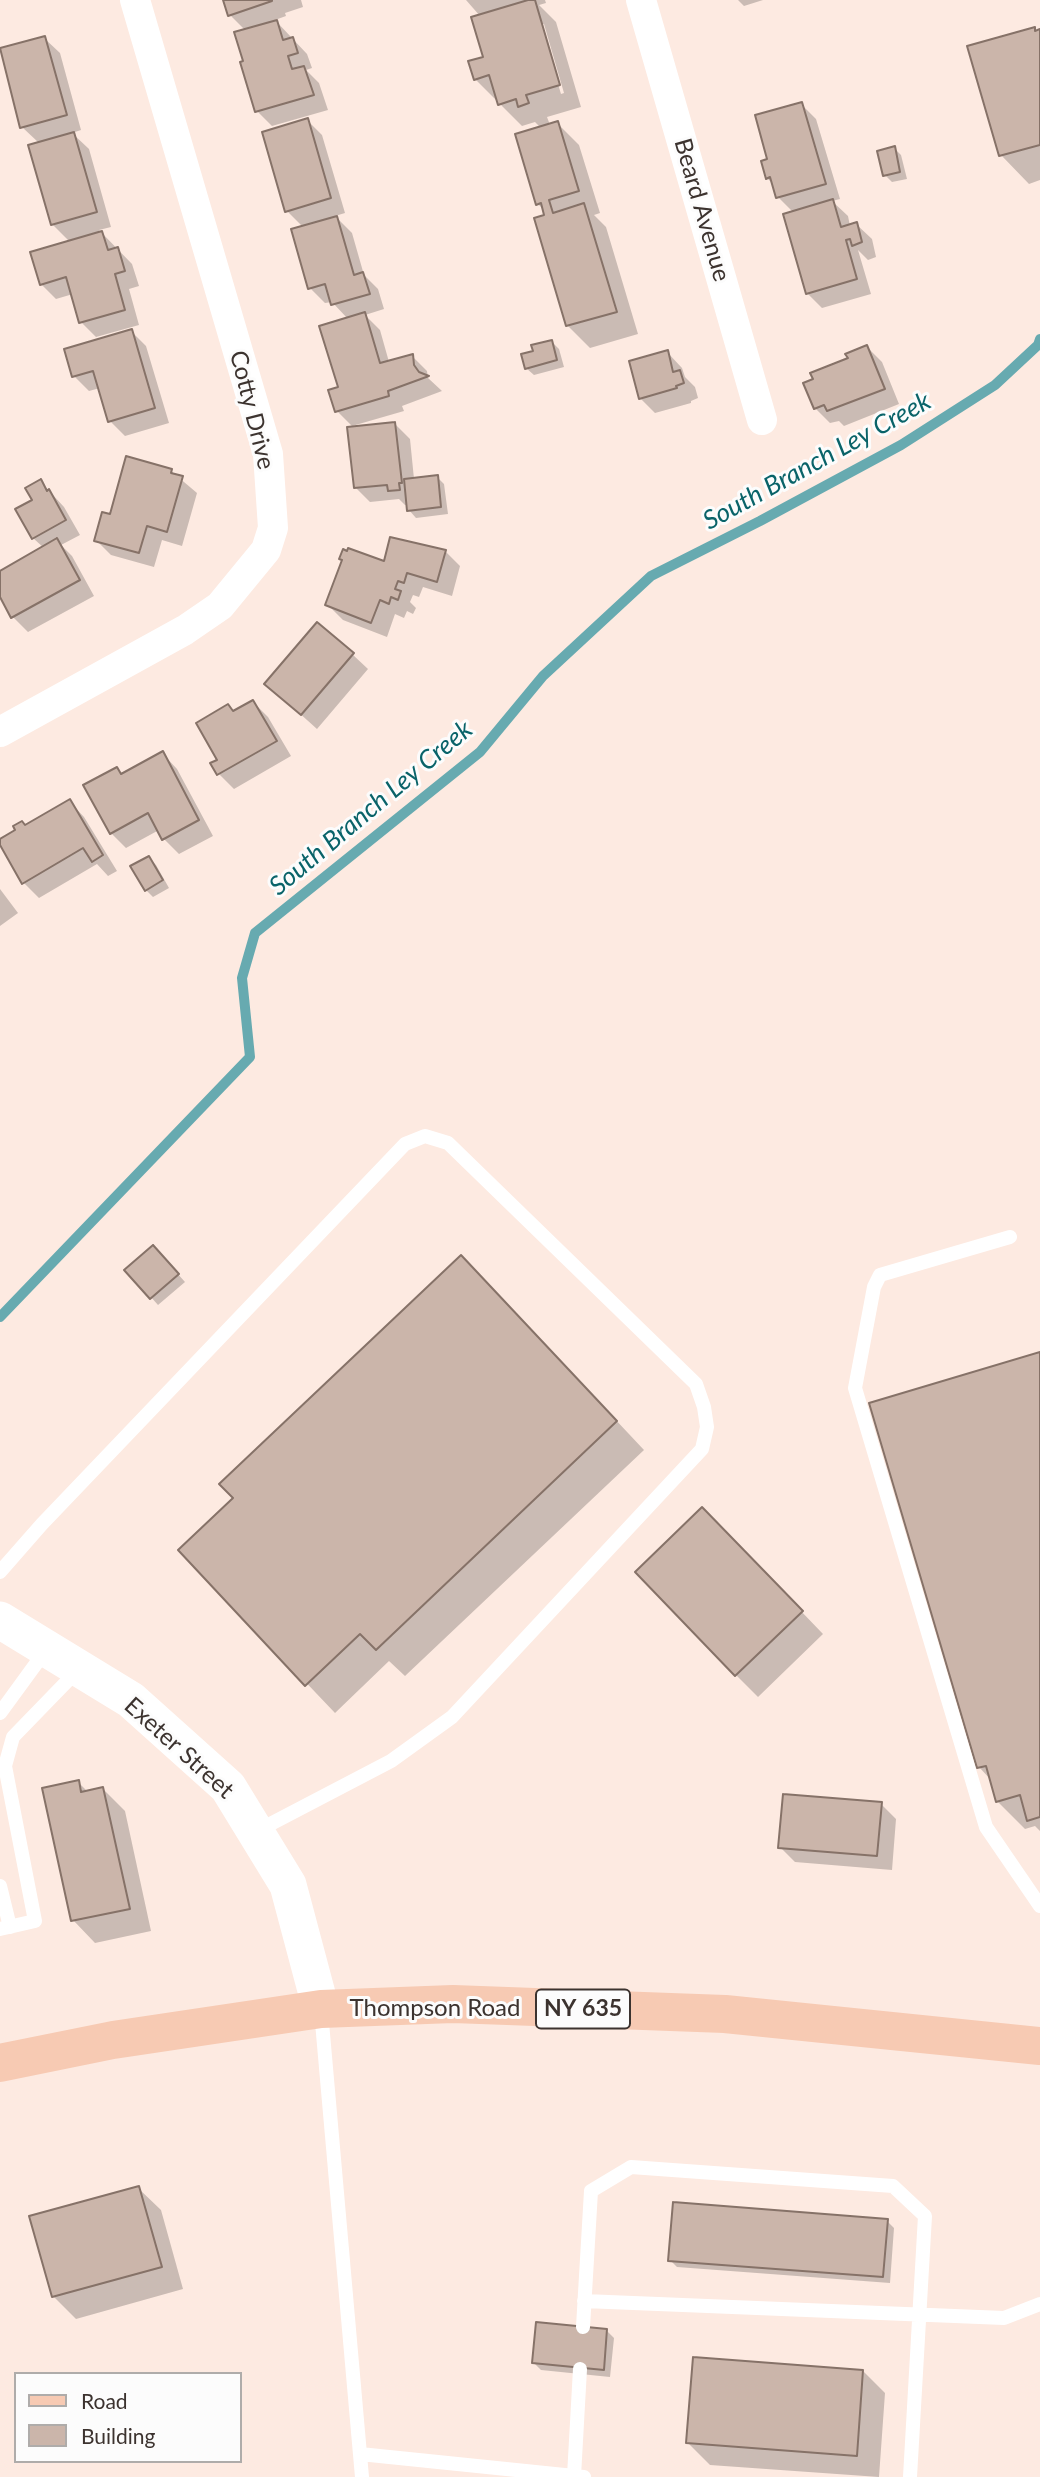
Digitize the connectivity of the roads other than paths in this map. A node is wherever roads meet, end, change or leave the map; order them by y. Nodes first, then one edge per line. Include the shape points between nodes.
1 (135, 0) edge
2 (641, 0) edge
3 (762, 420) dead end
4 (0, 732) edge
5 (1010, 1237) dead end
6 (0, 1572) edge
7 (0, 1620) edge
8 (47, 1649) junction
9 (79, 1669) junction
10 (0, 1713) edge
11 (256, 1831) junction
12 (0, 1886) edge
13 (1040, 1906) edge
14 (5, 1928) edge
15 (321, 2009) junction
16 (1040, 2046) edge
17 (0, 2063) edge
18 (584, 2301) junction
19 (1040, 2304) edge
20 (920, 2316) junction
21 (583, 2327) dead end
22 (580, 2369) dead end
23 (360, 2454) junction
24 (574, 2476) edge
25 (362, 2477) edge
26 (584, 2477) edge
27 (910, 2477) edge

1 - 4 street, Cotty Drive via 268,454 273,528 266,550 220,606
2 - 3 street, Beard Avenue
5 - 13 lane via 880,1275 855,1388 986,1827
6 - 11 lane via 405,1144 425,1136 449,1143 695,1384 707,1427 702,1449 452,1717 391,1761
7 - 8 street, Exeter Street
8 - 9 street, Exeter Street
8 - 10 lane
9 - 11 street, Exeter Street via 131,1700 211,1771 228,1787
9 - 14 lane via 13,1737 5,1766 35,1921
11 - 15 street, Exeter Street via 288,1885
12 - 14 lane
15 - 16 main road, Thompson Road / NY 635 via 453,2004 725,2014
15 - 17 main road, Thompson Road / NY 635 via 113,2040
15 - 23 lane
18 - 20 lane
18 - 20 lane via 591,2190 631,2166 893,2186 925,2216
18 - 21 lane
19 - 20 lane via 1004,2318
20 - 27 lane
22 - 24 lane
23 - 24 lane
23 - 25 lane
24 - 26 lane

